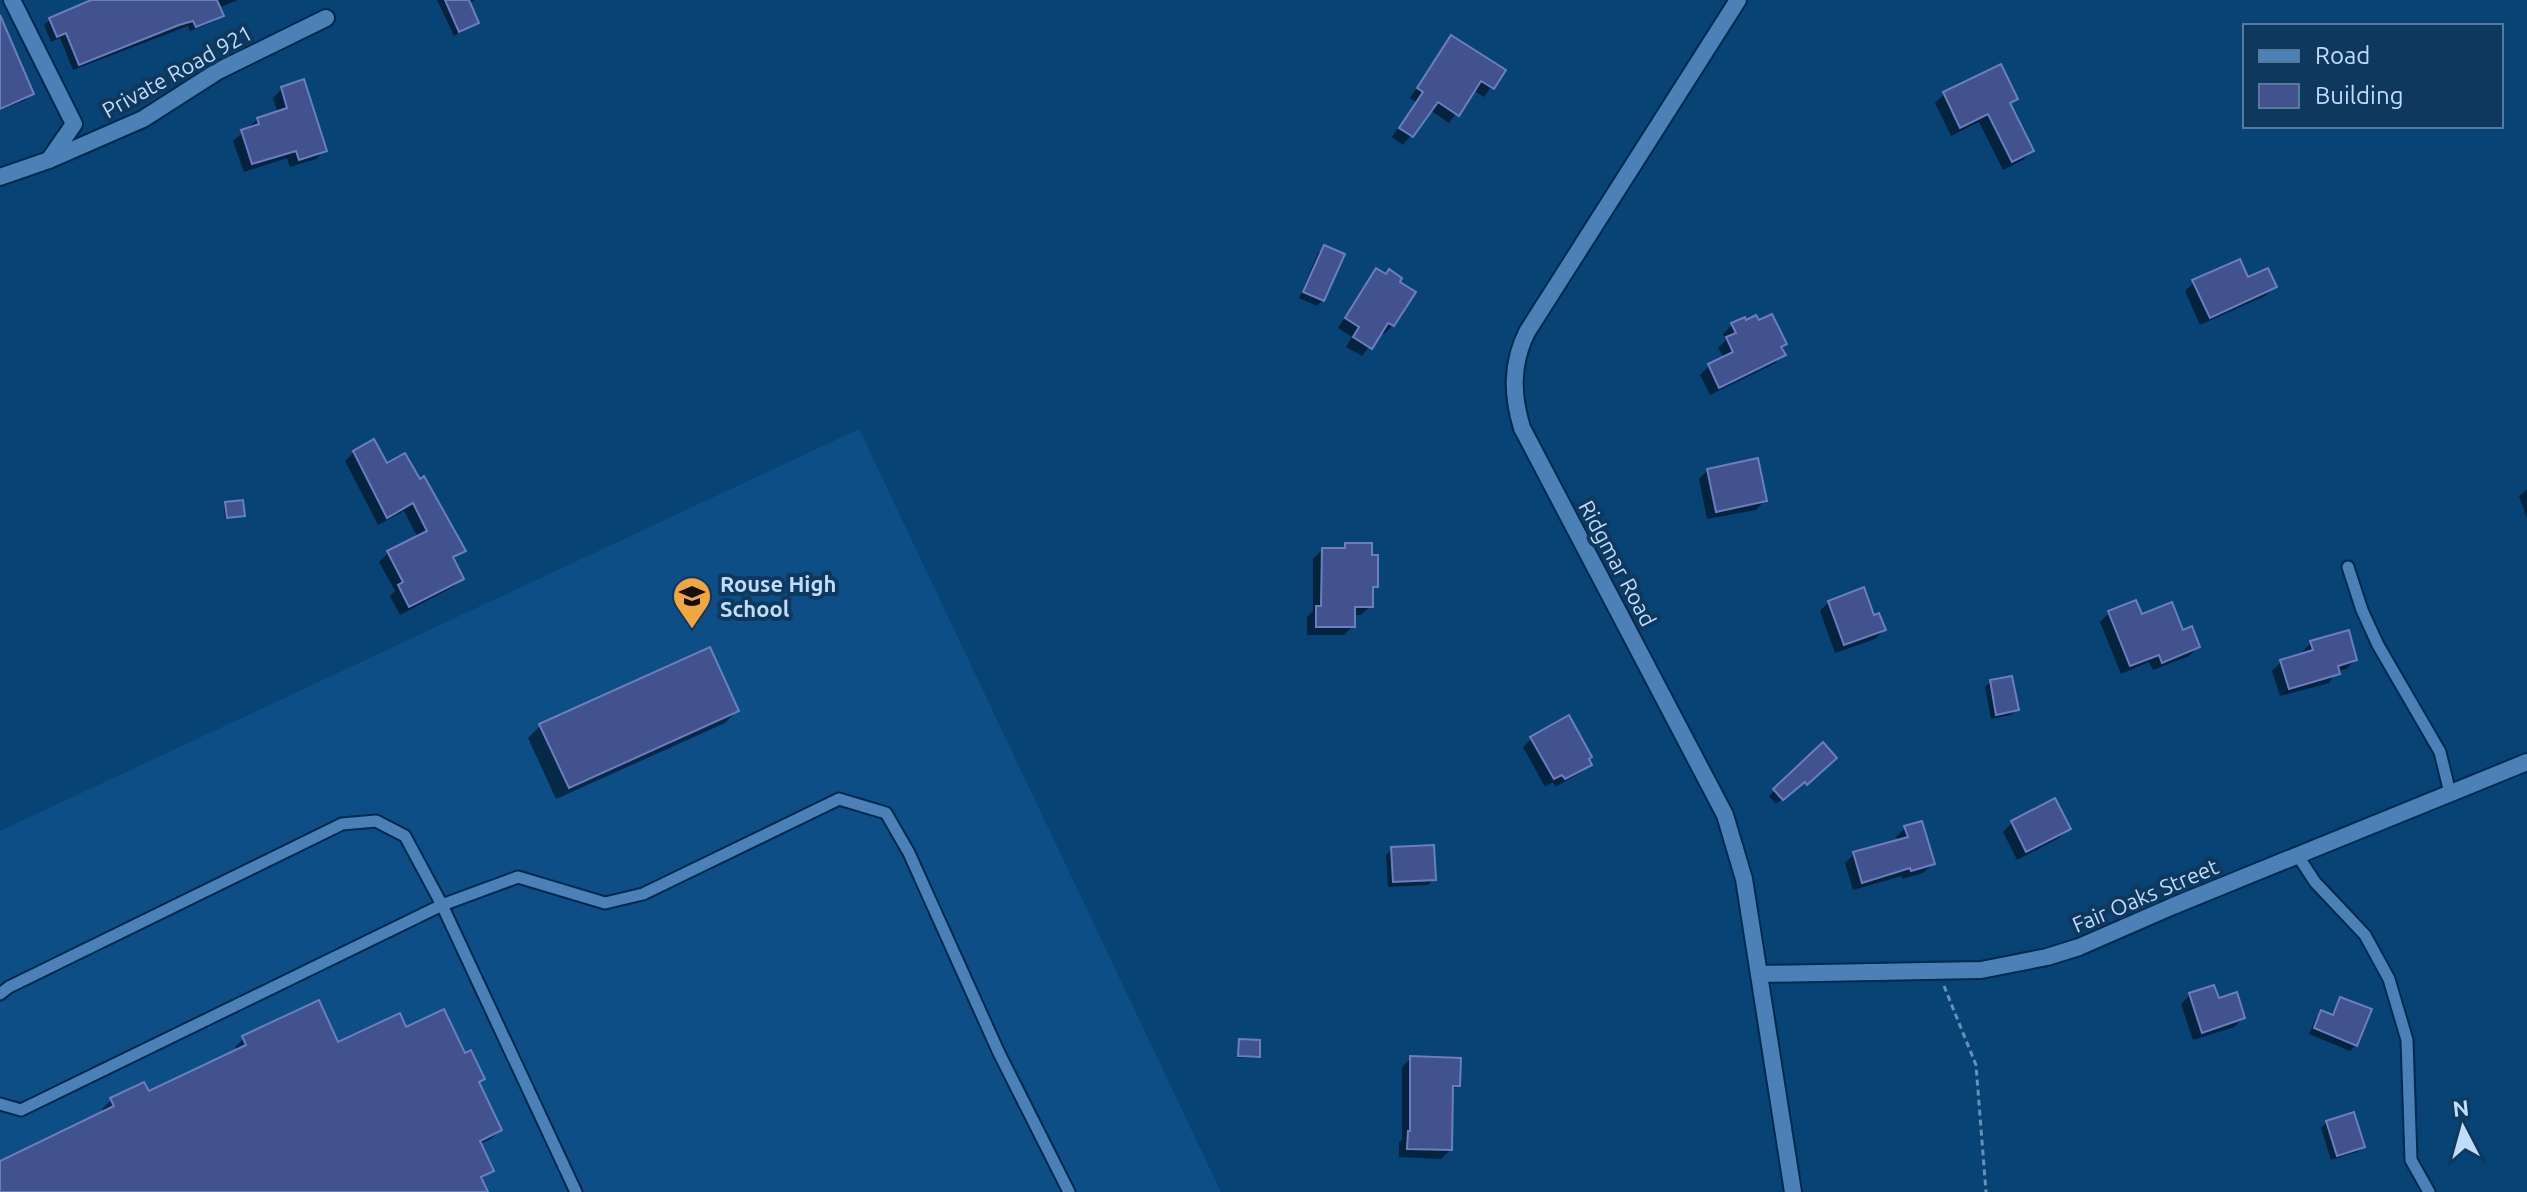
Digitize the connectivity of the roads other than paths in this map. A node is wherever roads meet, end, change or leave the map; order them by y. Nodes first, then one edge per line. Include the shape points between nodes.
1 (12, 0) edge
2 (1738, 0) edge
3 (326, 18) dead end
4 (49, 160) junction
5 (0, 177) edge
6 (2348, 567) dead end
7 (2527, 762) edge
8 (2450, 793) junction
9 (2298, 856) junction
10 (442, 905) junction
11 (1759, 974) junction
12 (0, 994) edge
13 (0, 1104) edge
14 (576, 1192) edge
15 (1069, 1192) edge
16 (1793, 1192) edge
17 (2429, 1192) edge

1 - 4 street, Private Road 921 via 74,124
2 - 11 street, Ridgmar Road via 1527,332 1514,380 1522,428 1725,815 1744,879
3 - 4 street, Private Road 921 via 218,71 143,119
4 - 5 street, Private Road 921
6 - 8 lane via 2378,645 2440,752
7 - 8 street, Fair Oaks Street
8 - 9 street, Fair Oaks Street
9 - 11 street, Fair Oaks Street via 2058,954 2014,965
9 - 17 lane via 2365,935 2389,979 2407,1040 2411,1160
10 - 12 lane via 405,836 376,821 342,824
10 - 13 lane via 21,1110
10 - 14 lane
10 - 15 lane via 518,877 605,903 643,894 839,799 886,813
11 - 16 street, Ridgmar Road

